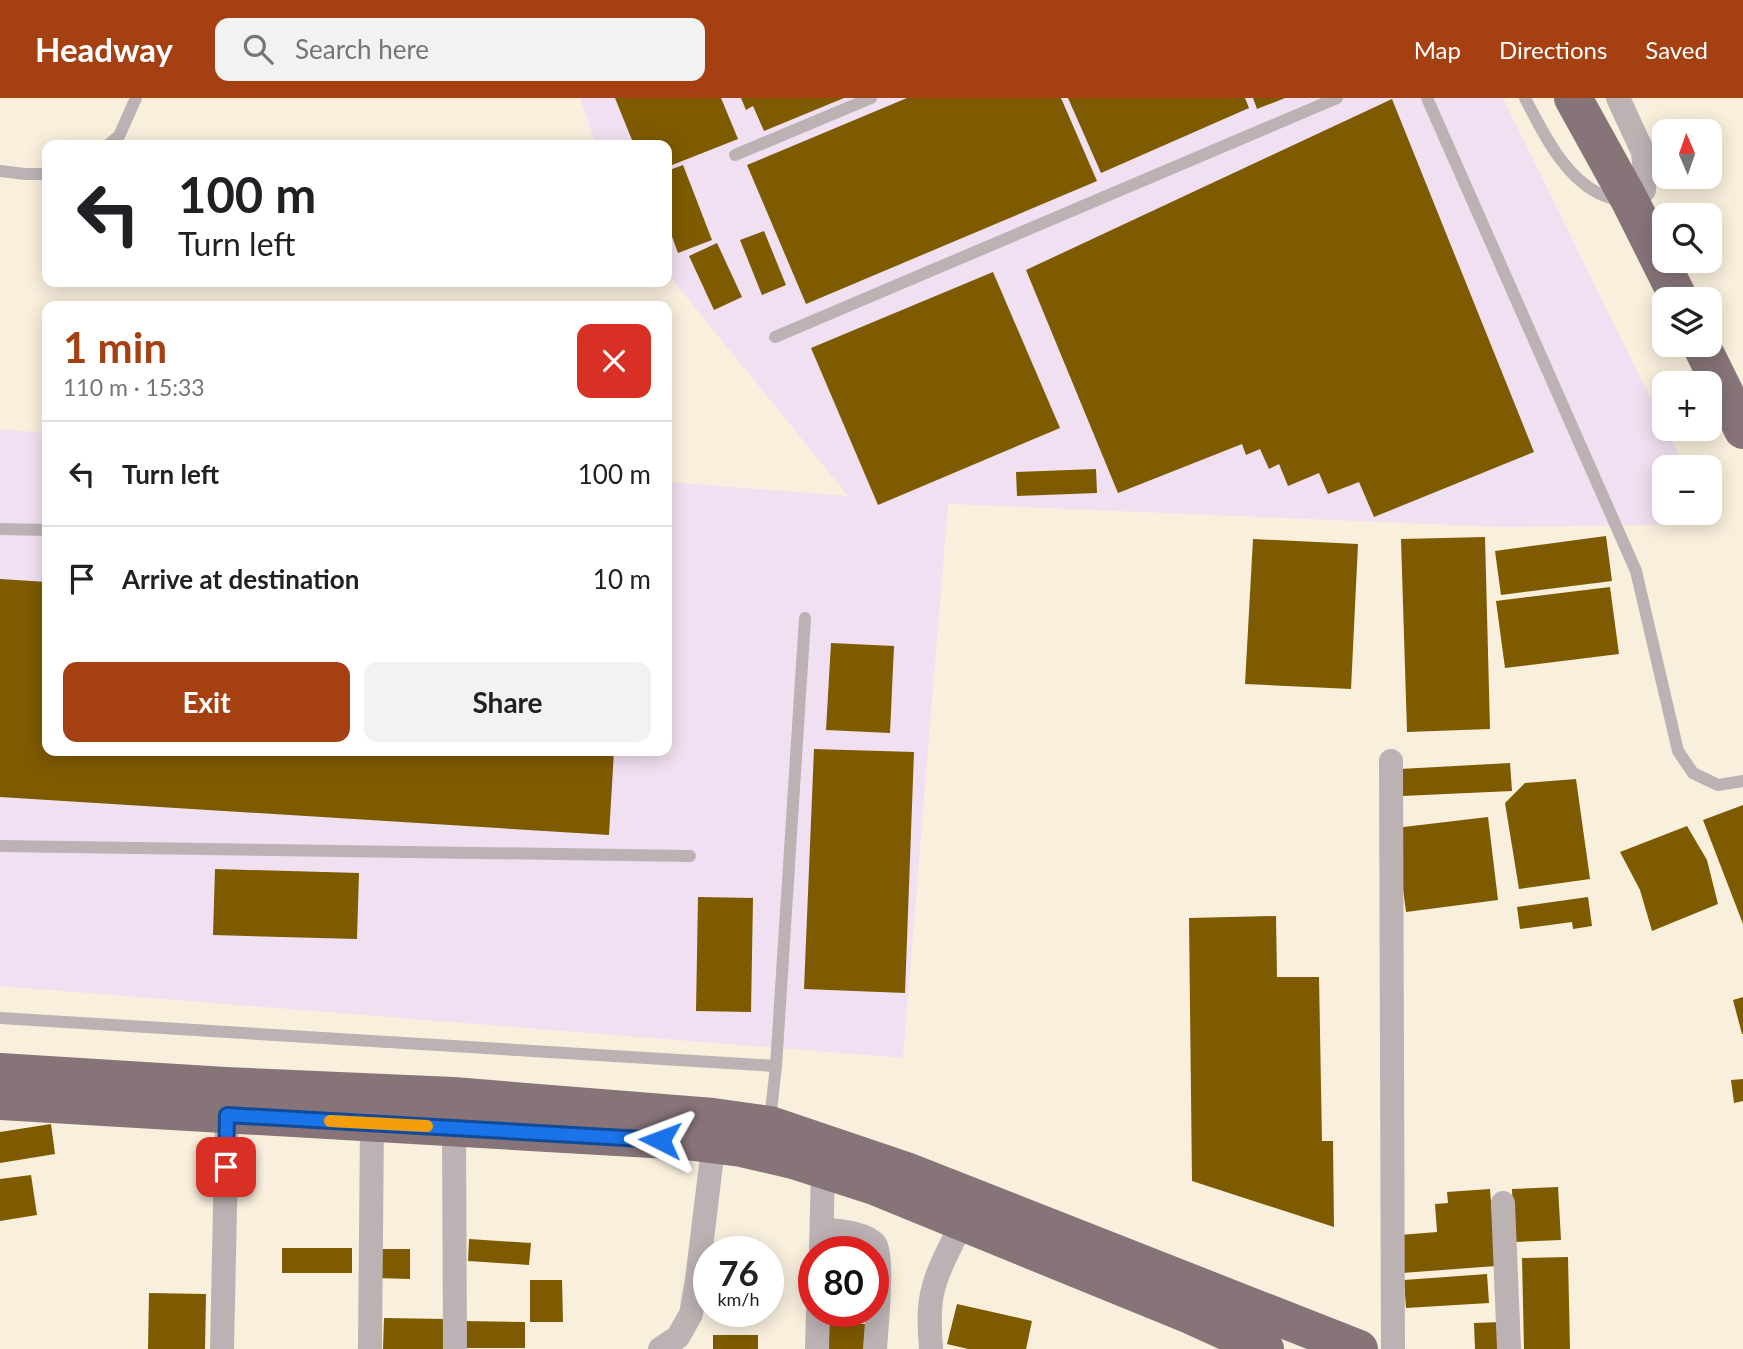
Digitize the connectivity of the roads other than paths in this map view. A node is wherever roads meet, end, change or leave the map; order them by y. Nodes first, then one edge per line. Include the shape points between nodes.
1 (136, 98) edge
2 (871, 98) edge
3 (1337, 98) edge
4 (1427, 98) edge
5 (1525, 98) edge
6 (1573, 98) edge
7 (1618, 98) edge
8 (114, 140) edge
9 (734, 155) dead end
10 (0, 171) edge
11 (42, 174) edge
12 (1630, 201) junction
13 (1673, 287) edge
14 (775, 337) dead end
15 (1707, 357) edge
16 (1743, 430) edge
17 (0, 528) edge
18 (42, 530) edge
19 (805, 618) dead end
20 (1391, 761) dead end
21 (1743, 781) edge
22 (0, 846) edge
23 (690, 856) dead end
24 (0, 1018) edge
25 (776, 1066) junction
26 (0, 1072) edge
27 (0, 1101) edge
28 (227, 1115) junction
29 (372, 1123) junction
30 (770, 1125) junction
31 (454, 1128) junction
32 (716, 1131) junction
33 (823, 1169) junction
34 (1503, 1203) dead end
35 (962, 1222) junction
36 (821, 1236) edge
37 (1087, 1258) junction
38 (818, 1327) edge
39 (876, 1327) edge
40 (672, 1345) edge
41 (222, 1349) edge
42 (370, 1349) edge
43 (456, 1349) edge
44 (817, 1349) edge
45 (875, 1349) edge
46 (931, 1349) edge
47 (1265, 1349) edge
48 (1359, 1349) edge
49 (1393, 1349) edge
50 (1509, 1349) edge

1 - 8 lane
2 - 9 lane
3 - 14 lane
4 - 21 lane via 1636,571 1678,751 1693,773 1718,785
5 - 12 lane via 1547,141 1588,188 1608,199
6 - 12 highway
7 - 12 street via 1643,152 1644,190
10 - 11 lane
12 - 13 highway
15 - 16 highway
17 - 18 lane
19 - 25 lane
20 - 49 street
22 - 23 lane
24 - 25 lane
25 - 30 lane
26 - 32 highway via 453,1096
27 - 28 highway
28 - 29 highway
28 - 41 street
29 - 31 highway
29 - 42 street
30 - 32 highway
30 - 37 highway via 906,1171
31 - 32 highway via 686,1141
31 - 43 street
32 - 33 highway via 741,1149
32 - 40 street via 691,1314
33 - 35 highway
33 - 36 street
34 - 50 street
35 - 37 highway
35 - 46 street via 932,1293
37 - 47 highway via 1190,1315
37 - 48 highway
38 - 44 street
39 - 45 street

